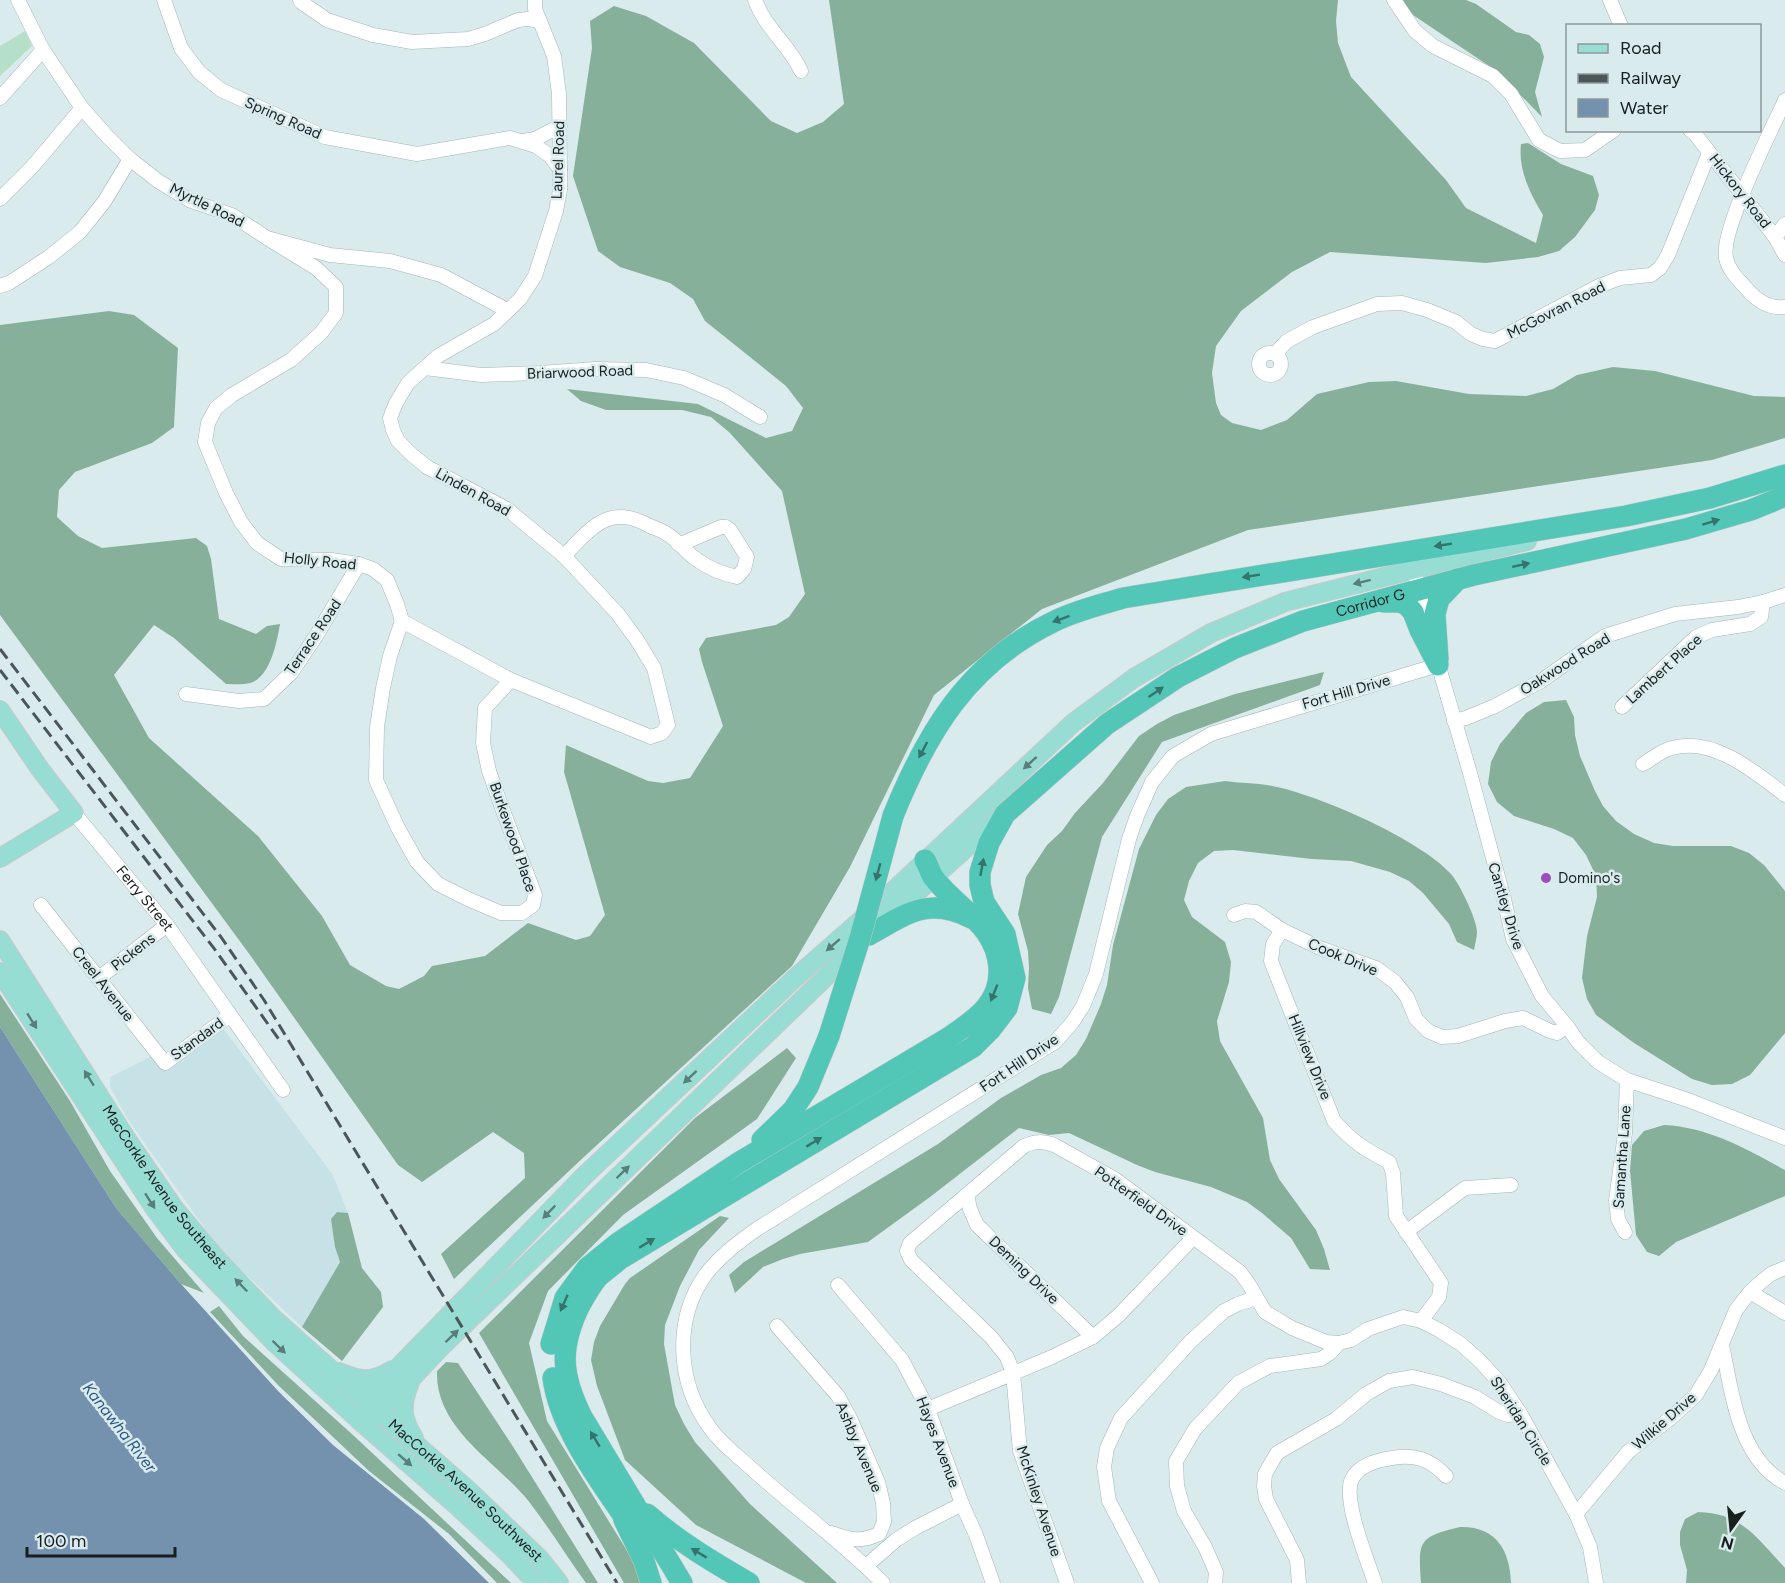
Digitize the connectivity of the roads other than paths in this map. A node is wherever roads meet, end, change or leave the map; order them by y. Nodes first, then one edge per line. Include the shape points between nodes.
1 (33, 0) edge
2 (164, 0) edge
3 (300, 0) edge
4 (533, 0) edge
5 (755, 0) edge
6 (1394, 0) edge
7 (1610, 0) edge
8 (19, 4) edge
9 (540, 21) junction
10 (511, 23) junction
11 (1620, 24) edge
12 (43, 50) junction
13 (801, 71) dead end
14 (0, 98) edge
15 (1785, 100) edge
16 (82, 108) junction
17 (560, 126) junction
18 (1611, 132) edge
19 (1694, 132) edge
20 (524, 141) junction
21 (1709, 153) junction
22 (130, 159) junction
23 (560, 169) junction
24 (1743, 194) junction
25 (0, 199) edge
26 (1785, 224) edge
27 (1775, 237) junction
28 (267, 238) junction
29 (1785, 255) edge
30 (0, 286) edge
31 (1785, 307) edge
32 (507, 310) junction
33 (1275, 354) dead end
34 (425, 368) junction
35 (760, 417) dead end
36 (1785, 475) edge
37 (1785, 496) edge
38 (1626, 516) junction
39 (678, 544) junction
40 (564, 556) junction
41 (359, 564) junction
42 (1414, 568) junction
43 (1458, 579) junction
44 (1419, 590) junction
45 (1785, 596) edge
46 (1763, 602) junction
47 (1362, 605) junction
48 (402, 621) junction
49 (1438, 665) junction
50 (511, 680) junction
51 (186, 694) dead end
52 (1622, 707) dead end
53 (0, 710) edge
54 (1454, 720) junction
55 (1643, 764) dead end
56 (1785, 795) edge
57 (74, 813) junction
58 (1005, 814) junction
59 (2, 858) edge
60 (933, 869) junction
61 (41, 905) dead end
62 (1234, 915) dead end
63 (976, 921) junction
64 (167, 925) junction
65 (1282, 930) junction
66 (869, 935) junction
67 (0, 940) edge
68 (1012, 960) junction
69 (0, 972) edge
70 (99, 978) junction
71 (230, 1016) junction
72 (1567, 1026) junction
73 (165, 1063) joint
74 (1627, 1080) junction
75 (283, 1090) dead end
76 (1785, 1138) edge
77 (738, 1163) junction
78 (1511, 1185) dead end
79 (967, 1195) junction
80 (1407, 1232) junction
81 (1625, 1232) dead end
82 (1193, 1238) junction
83 (910, 1243) joint
84 (1785, 1268) edge
85 (838, 1285) dead end
86 (1750, 1293) junction
87 (1256, 1298) junction
88 (1785, 1313) edge
89 (1421, 1321) junction
90 (777, 1326) dead end
91 (1093, 1337) junction
92 (1339, 1343) junction
93 (1722, 1345) junction
94 (330, 1368) junction
95 (405, 1372) junction
96 (1013, 1373) junction
97 (374, 1407) junction
98 (928, 1409) junction
99 (1520, 1413) junction
100 (360, 1421) junction
101 (419, 1446) junction
102 (1446, 1476) dead end
103 (1785, 1483) edge
104 (619, 1495) junction
105 (962, 1504) junction
106 (1576, 1514) junction
107 (826, 1531) junction
108 (879, 1534) junction
109 (896, 1540) junction
110 (866, 1566) junction
111 (536, 1583) edge
112 (560, 1583) edge
113 (651, 1583) edge
114 (668, 1583) edge
115 (682, 1583) edge
116 (749, 1583) edge
117 (883, 1583) edge
118 (993, 1583) edge
119 (1067, 1583) edge
120 (1152, 1583) edge
121 (1215, 1583) edge
122 (1299, 1583) edge
123 (1375, 1583) edge
124 (1596, 1583) edge

1 - 8 street
2 - 20 street, Spring Road via 181,48 199,72 221,90 325,137 417,154 510,138
3 - 10 street via 327,20 412,42 468,39
4 - 9 street, Laurel Road
4 - 10 street
5 - 13 street via 761,15 795,56
6 - 18 street via 1415,32 1432,46 1493,76 1511,94 1539,140 1560,151 1585,150
7 - 11 street
8 - 12 street, Myrtle Road
9 - 10 street via 523,19
9 - 17 street, Laurel Road via 554,56
12 - 14 street
12 - 16 street, Myrtle Road
15 - 24 street
16 - 22 street, Myrtle Road
16 - 25 street
17 - 20 street, Spring Road
17 - 23 street, Laurel Road
19 - 21 street, Hickory Road
20 - 23 street, Spring Road via 550,156
21 - 24 street, Hickory Road
21 - 33 street, McGovran Road via 1668,255 1651,275 1620,278 1599,286 1495,341 1471,334 1456,322 1427,310 1402,303 1377,304 1313,327 1287,341
22 - 28 street, Myrtle Road via 191,201 232,215
22 - 30 street via 80,232 49,257
23 - 32 street, Laurel Road via 556,211 535,276 520,299
24 - 27 street, Hickory Road
24 - 31 street via 1726,241 1725,256 1731,271 1754,298 1776,308
26 - 27 street
27 - 29 street, Hickory Road
28 - 32 street, Myrtle Road via 330,255 390,261 441,275
28 - 41 street, Holly Road via 316,268 336,287 336,313 291,360 216,408 205,442 226,493 257,543 281,559
32 - 34 street, Linden Road via 494,324 452,346
34 - 35 street, Briarwood Road via 481,375 646,370 694,382
34 - 40 street, Linden Road via 408,383 390,418 398,441 427,467 507,509
36 - 38 highway via 1710,498
43 -> 37 highway, Corridor G via 1686,529
38 - 42 main road
38 -> 77 highway, bridge via 1122,598 1054,621 1011,645 949,709 910,774 893,816 829,1036 808,1087 793,1110
39 - 39 street via 699,562 726,575 737,577 746,564 747,557 726,527
39 - 40 street via 668,534 642,521 616,517 596,525
40 - 50 street, Linden Road via 638,640 654,668 668,725 662,733 651,737
41 - 48 street, Holly Road via 387,580
41 - 51 street, Terrace Road via 291,673 264,699 238,701
42 - 44 street, Cantley Drive
42 -> 60 main road via 1285,602 1210,633 1144,672 1073,723
43 - 44 highway, Corridor G
43 - 49 highway via 1439,599 1435,614
44 - 47 highway, Corridor G
44 - 49 street, Cantley Drive
45 - 46 street, Oakwood Road
46 - 52 street, Lambert Place via 1761,617 1750,624 1712,630 1696,637
46 - 54 street, Oakwood Road via 1675,614 1605,636 1541,681 1495,706
47 - 49 highway via 1400,602 1407,606
58 -> 47 highway, Corridor G via 1107,724 1178,677 1235,648 1303,621
48 - 50 street
48 - 50 street, Burkewood Place via 383,688 377,727 376,780 417,862 438,884 501,913 522,913 533,905 535,895 489,771 483,743 485,708
49 - 54 street, Cantley Drive
49 - 107 street, Fort Hill Drive via 1211,734 1173,756 1152,782 1134,824 1092,985 1072,1023 1055,1042 757,1228 710,1269 685,1323 683,1355 699,1411 725,1445
53 - 57 main road, Ferry Street
54 - 72 street, Cantley Drive via 1513,939 1542,996
55 - 56 street via 1671,748 1714,750 1747,765
57 - 59 main road
57 - 64 street, Ferry Street
58 - 60 main road
68 -> 58 highway via 1005,934 984,902 980,879 984,855
60 - 63 highway
60 - 66 main road
60 - 68 highway via 988,920
60 -> 95 main road via 877,906 795,978 584,1176
61 - 70 street, Creel Avenue
62 - 65 street, Cook Drive via 1256,912
63 - 66 highway via 950,909 928,908 908,913
63 -> 77 highway via 992,940 999,970 998,987 976,1019
64 - 70 street, Pickens
64 - 71 street, Ferry Street
65 - 72 street, Cook Drive via 1376,968 1407,997 1416,1019 1428,1031 1442,1036 1458,1036 1523,1018 1557,1033
65 - 80 street, Hillview Drive via 1273,945 1271,961 1334,1121 1351,1139 1389,1162 1396,1216
95 -> 66 main road via 452,1337
94 -> 67 main road, MacCorkle Avenue Southeast via 272,1317 174,1208
104 -> 68 highway via 567,1384 565,1346 572,1322 597,1279 620,1259 973,1047 1007,1008 1016,978
69 -> 100 main road, MacCorkle Avenue Southeast via 155,1209 186,1249 276,1344
70 - 73 street, Creel Avenue
71 - 73 street, Standard
71 - 75 street, Ferry Street
72 - 74 street, Cantley Drive via 1598,1062
74 - 76 street, Cantley Drive
74 - 81 street, Samantha Lane via 1616,1201 1618,1219
77 -> 104 highway via 587,1268 561,1307 551,1353 556,1397 570,1433
78 - 80 street via 1465,1188
79 - 82 street, Potterfield Drive via 1024,1146 1044,1142 1115,1179
79 - 83 street, Potterfield Drive
79 - 91 street, Deming Drive via 977,1225
80 - 89 street via 1441,1284 1439,1298
82 - 87 street, Potterfield Drive via 1240,1272
82 - 91 street
83 - 96 street, McKinley Avenue via 911,1260 991,1337 1007,1357
84 - 86 street, Wilkie Drive via 1771,1274
85 - 98 street, Hayes Avenue via 902,1360
86 - 88 street
86 - 93 street, Wilkie Drive via 1736,1310
87 - 92 street, Potterfield Drive via 1265,1312 1292,1328
87 - 120 street via 1224,1311 1191,1341 1120,1418 1107,1448 1104,1467 1109,1501
89 - 92 street, Sheridan Circle via 1403,1317
89 - 99 street, Sheridan Circle via 1461,1344 1481,1362
90 - 108 street, Ashby Avenue via 838,1396 850,1418 878,1482 884,1522
91 - 96 street
92 - 121 street, Sheridan Circle via 1321,1359 1270,1366 1238,1383 1195,1429 1176,1461 1184,1511 1216,1572
93 - 103 street via 1737,1419 1755,1457
93 - 106 street, Wilkie Drive via 1696,1395 1628,1452
94 - 95 main road via 361,1380
94 - 97 main road, MacCorkle Avenue Southeast
95 - 97 main road
95 - 101 main road via 403,1412
96 - 98 street
96 - 119 street, McKinley Avenue via 1020,1452
97 - 100 main road
97 - 101 main road, MacCorkle Avenue Southwest
98 - 105 street, Hayes Avenue
99 - 106 street, Sheridan Circle
99 - 122 street via 1499,1412 1475,1397 1441,1384 1413,1377 1389,1380 1336,1419 1277,1452 1265,1473 1266,1499 1297,1560
100 -> 111 main road, MacCorkle Avenue Southwest via 456,1505
101 - 112 main road, MacCorkle Avenue Southwest
102 - 123 street via 1435,1464 1402,1456 1370,1463 1352,1479 1352,1514
104 - 113 highway
104 - 114 highway
104 - 115 highway
116 -> 104 highway via 687,1546
105 - 109 street
105 - 118 street, Hayes Avenue
106 - 124 street, Sheridan Circle via 1590,1547
107 - 108 street via 852,1539
107 - 110 street
108 - 109 street
109 - 110 street
110 - 117 street

